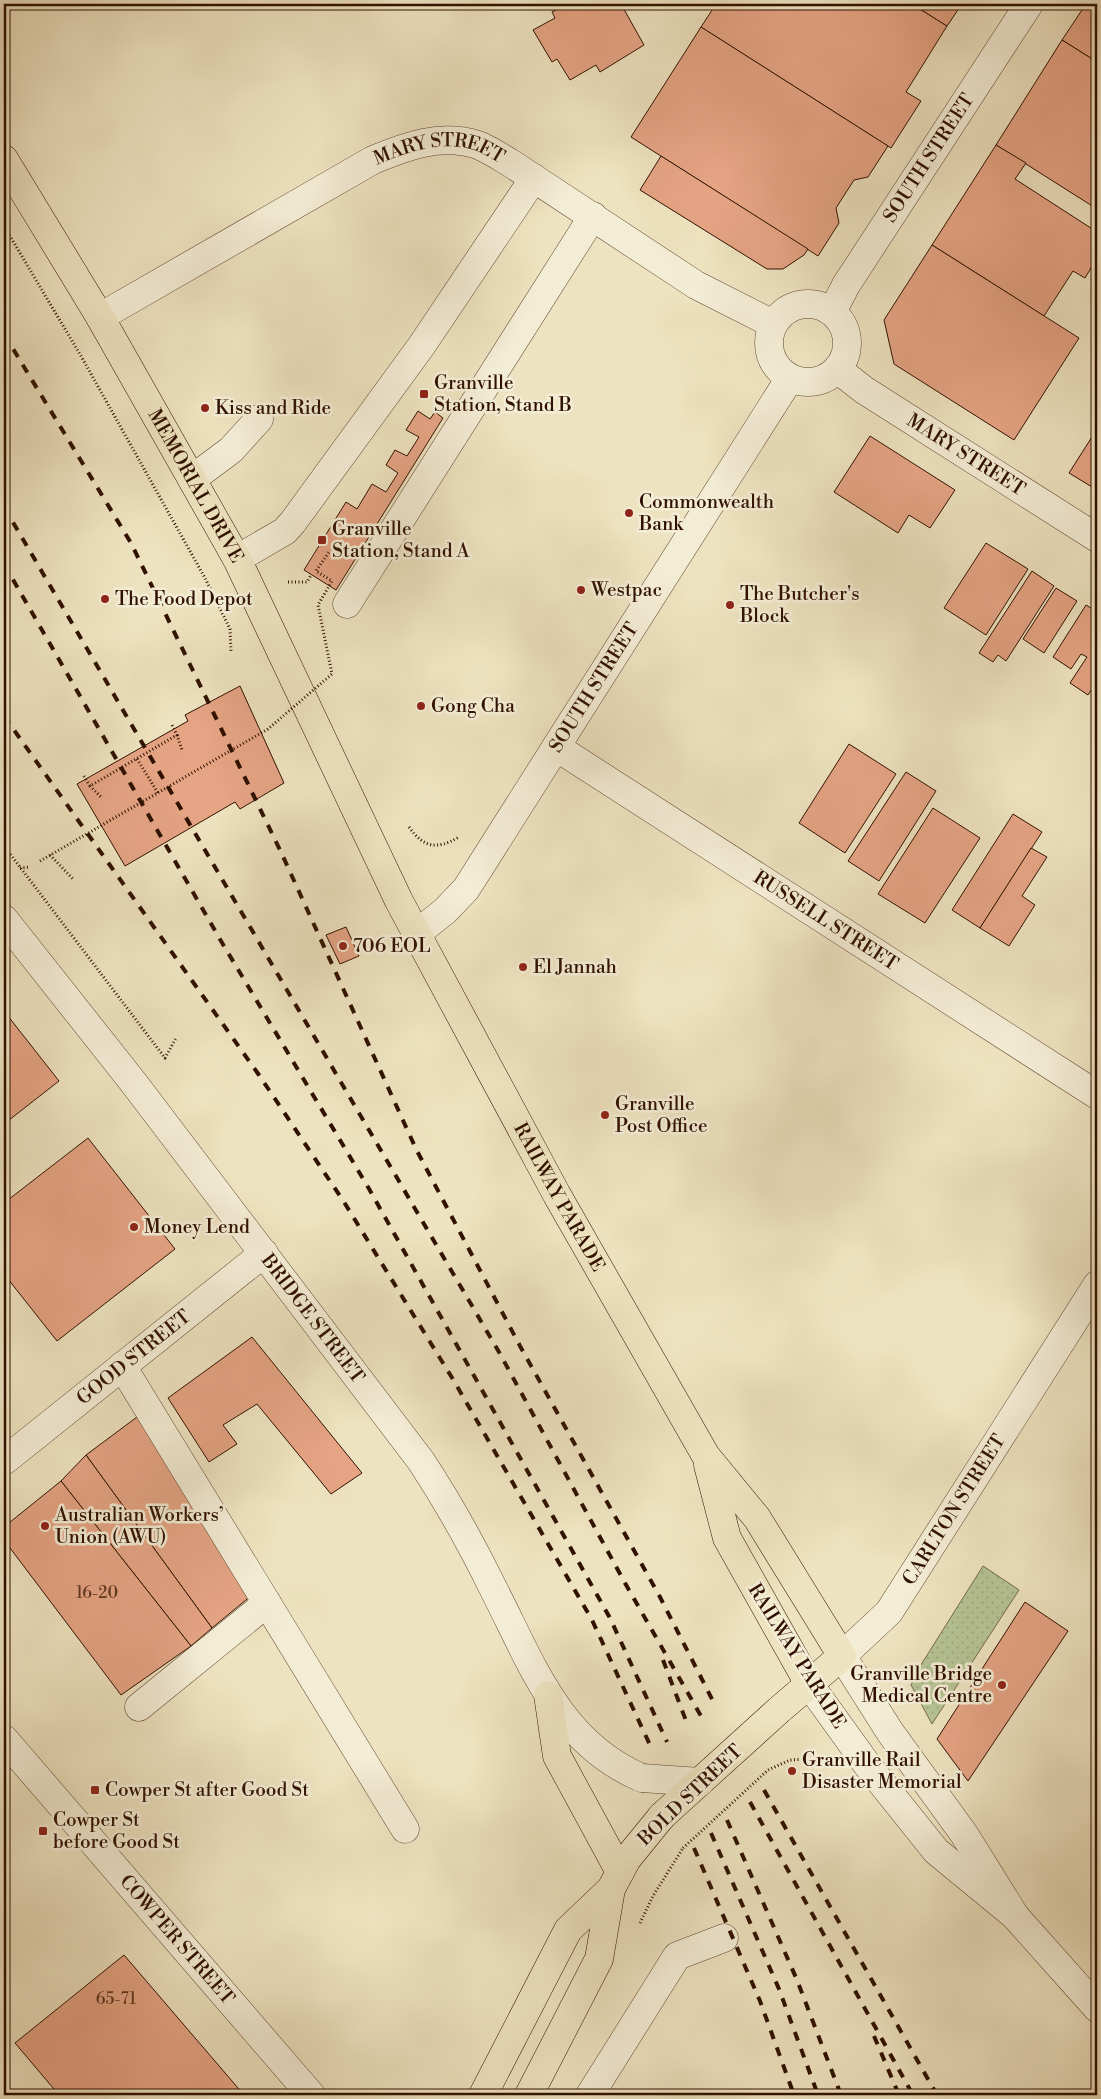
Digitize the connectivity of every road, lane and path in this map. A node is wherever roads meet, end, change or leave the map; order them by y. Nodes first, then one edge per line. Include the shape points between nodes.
1 (1029, 4) edge
2 (4, 159) edge
3 (534, 178) junction
4 (593, 216) junction
5 (4, 226) edge
6 (832, 312) junction
7 (100, 317) junction
8 (773, 324) junction
9 (837, 369) junction
10 (790, 378) junction
11 (259, 419) dead end
12 (192, 479) junction
13 (1097, 538) edge
14 (329, 552) dead end
15 (237, 560) junction
16 (311, 575) dead end
17 (288, 582) dead end
18 (347, 604) dead end
19 (230, 652) dead end
20 (172, 725) dead end
21 (177, 735) junction
22 (556, 747) junction
23 (182, 750) dead end
24 (137, 759) junction
25 (84, 776) dead end
26 (90, 786) junction
27 (158, 793) junction
28 (101, 797) dead end
29 (409, 827) dead end
30 (463, 832) dead end
31 (4, 846) edge
32 (50, 856) junction
33 (40, 861) dead end
34 (30, 867) dead end
35 (20, 868) junction
36 (73, 879) dead end
37 (4, 918) edge
38 (416, 934) junction
39 (176, 1038) dead end
40 (1097, 1095) edge
41 (264, 1253) junction
42 (1097, 1285) edge
43 (122, 1366) junction
44 (706, 1456) junction
45 (4, 1461) edge
46 (267, 1603) junction
47 (842, 1656) junction
48 (810, 1684) junction
49 (548, 1695) junction
50 (139, 1707) dead end
51 (779, 1710) joint
52 (4, 1739) edge
53 (836, 1770) dead end
54 (700, 1782) junction
55 (405, 1829) dead end
56 (683, 1848) dead end
57 (616, 1881) junction
58 (1015, 1916) junction
59 (724, 1938) dead end
60 (1097, 2008) edge
61 (311, 2095) edge
62 (483, 2095) edge
63 (529, 2095) edge
64 (590, 2095) edge

1 - 6 street, SOUTH STREET via 846,285
2 - 7 main road, MEMORIAL DRIVE
3 - 4 street, MARY STREET
3 - 7 street, MARY STREET via 478,145 441,140 409,145 353,170
3 - 15 street via 422,345 294,522
4 - 8 street, MARY STREET via 696,285
4 - 18 street
5 - 19 path via 205,578 230,629
6 - 8 street via 821,306 797,305 779,316
6 - 9 street via 841,321 847,346 845,358
7 - 12 main road, MEMORIAL DRIVE
8 - 10 street via 768,344 770,354 774,364
9 - 10 street via 828,378 815,382
9 - 13 street, MARY STREET via 864,390
10 - 22 street, SOUTH STREET
11 - 12 street via 231,450
12 - 15 main road, MEMORIAL DRIVE
14 - 27 path, bridge via 316,571 332,581 318,605 332,674 268,729
15 - 38 main road, MEMORIAL DRIVE
16 - 17 path via 307,582
20 - 21 path, bridge
21 - 23 path
21 - 24 path, bridge
22 - 38 street, SOUTH STREET via 466,889
22 - 40 street, RUSSELL STREET
24 - 26 path, bridge
24 - 27 path
25 - 26 path, bridge
26 - 28 path
27 - 32 path, bridge
29 - 30 path via 424,843 436,846 449,843
31 - 35 path
32 - 33 path, bridge
32 - 36 path
34 - 35 path
35 - 39 path via 165,1058
37 - 41 street, BRIDGE STREET
38 - 44 main road, RAILWAY PARADE via 557,1195
41 - 43 street, GOOD STREET
41 - 49 street, BRIDGE STREET via 445,1497
42 - 47 street, CARLTON STREET via 890,1612
43 - 45 street, GOOD STREET
43 - 46 street
44 - 47 main road, RAILWAY PARADE via 757,1518
44 - 48 main road, RAILWAY PARADE via 727,1538
46 - 50 street
46 - 55 street
47 - 48 main road, CARLTON STREET
47 - 58 street, RAILWAY PARADE via 890,1732 964,1834
48 - 51 main road, CARLTON STREET
48 - 58 street, RAILWAY PARADE via 868,1766 936,1851
49 - 54 street, BRIDGE STREET, bridge via 576,1733 610,1763 642,1778
49 - 57 main road via 557,1756
51 - 54 main road, BOLD STREET, bridge
52 - 61 street, COWPER STREET
53 - 56 path, bridge via 804,1760 790,1760 768,1770
54 - 57 main road, BOLD STREET, bridge via 645,1835
57 - 62 main road, BOLD STREET via 568,1930
57 - 63 main road, BOLD STREET via 598,1958
58 - 60 street, RAILWAY PARADE
59 - 64 street via 678,1956

